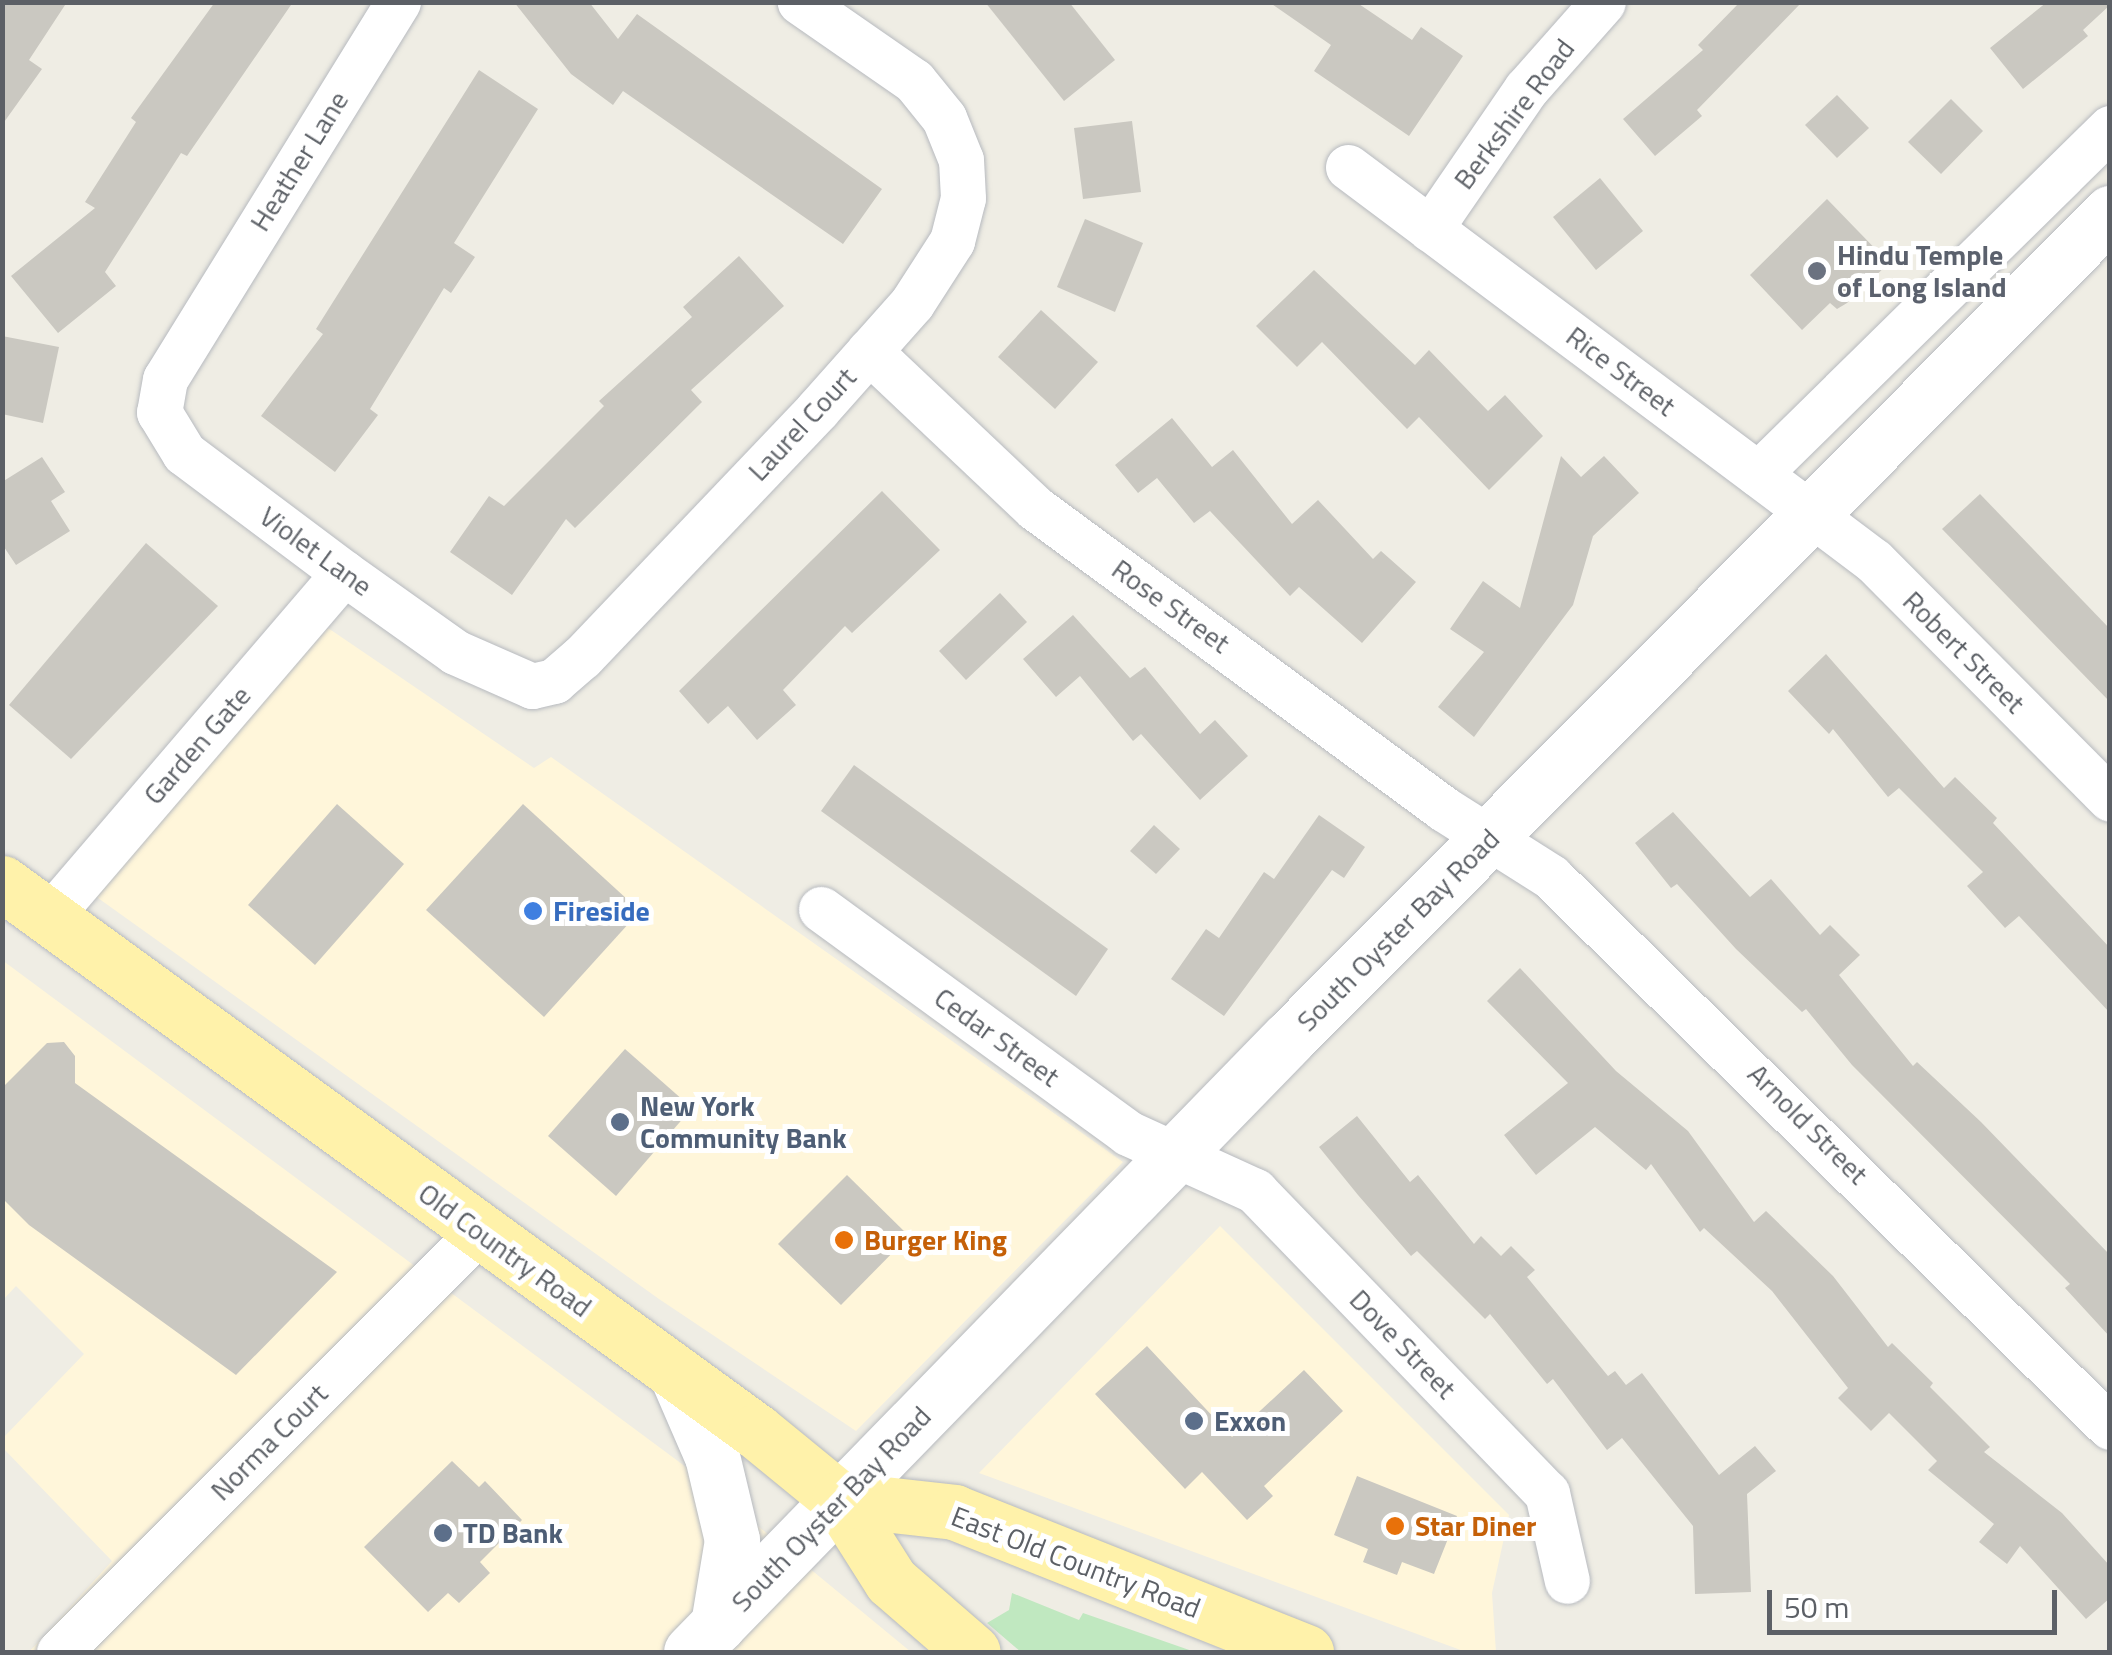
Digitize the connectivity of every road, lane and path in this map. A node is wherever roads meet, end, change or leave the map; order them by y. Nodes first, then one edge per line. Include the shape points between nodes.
1 (398, 2) edge
2 (800, 2) edge
3 (1587, 7) edge
4 (2110, 128) edge
5 (1348, 167) dead end
6 (2110, 213) edge
7 (1430, 229) junction
8 (200, 320) joint
9 (869, 351) junction
10 (1758, 474) junction
11 (1812, 514) junction
12 (344, 573) junction
13 (582, 657) joint
14 (2110, 800) edge
15 (1490, 838) junction
16 (2, 883) edge
17 (821, 909) dead end
18 (49, 917) junction
19 (1180, 1154) junction
20 (479, 1232) junction
21 (676, 1373) junction
22 (2110, 1427) edge
23 (838, 1499) junction
24 (1567, 1580) dead end
25 (704, 1639) edge
26 (59, 1652) edge
27 (973, 1652) edge
28 (1306, 1652) edge

1 - 8 street, Heather Lane
2 - 9 street, Laurel Court via 914,81 944,118 961,160 963,198 952,241 912,303
3 - 7 street, Berkshire Road
4 - 10 street
5 - 7 street, Rice Street
6 - 11 main road, South Oyster Bay Road
7 - 10 street, Rice Street
8 - 12 street, Violet Lane via 165,379 159,412 169,434 184,453
9 - 13 street, Laurel Court
9 - 15 street, Rose Street via 1035,508
10 - 11 street, Rice Street
11 - 14 street, Robert Street via 1874,561
11 - 15 main road, South Oyster Bay Road
12 - 13 street, Violet Lane via 455,652 501,676 532,686 554,681
12 - 18 street, Garden Gate
15 - 19 main road, South Oyster Bay Road
15 - 22 street, Arnold Street via 1550,877 1777,1092
16 - 18 main road, Old Country Road
17 - 19 street, Cedar Street via 1128,1133
18 - 20 main road, Old Country Road
19 - 23 main road, South Oyster Bay Road
19 - 24 street, Dove Street via 1255,1190 1547,1493
20 - 21 main road, Old Country Road
20 - 26 street, Norma Court
21 - 23 main road, Old Country Road
21 - 25 main road via 712,1456 732,1540
23 - 25 main road, South Oyster Bay Road
23 - 27 main road, Old Country Road via 891,1581
23 - 28 main road, East Old Country Road via 954,1512

